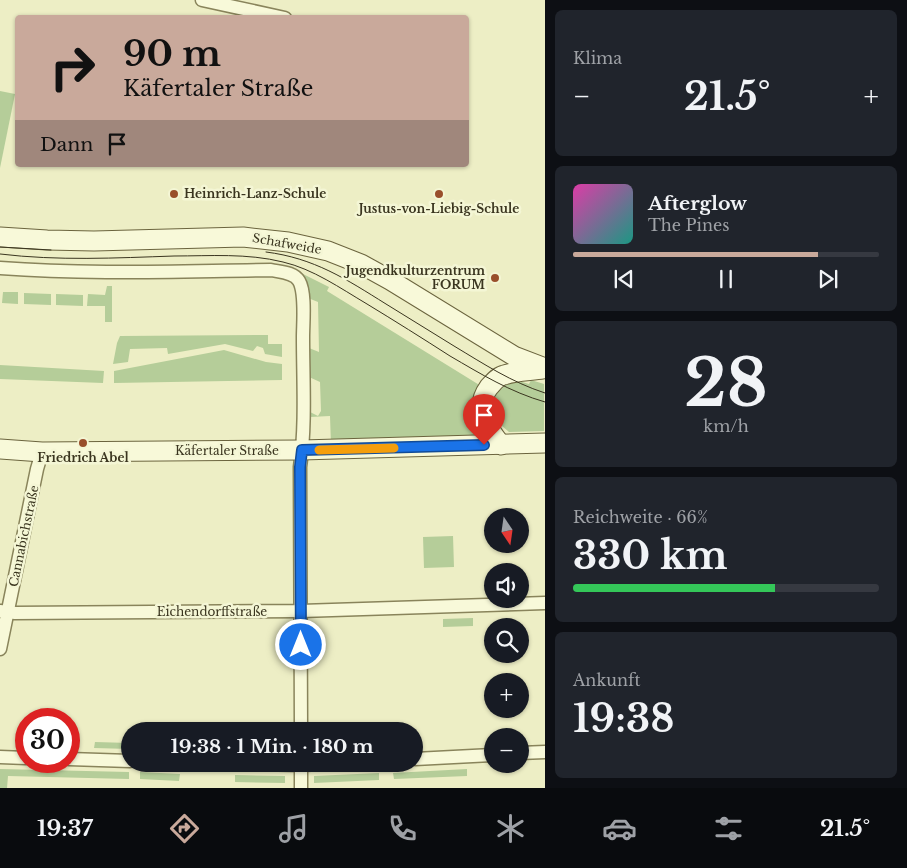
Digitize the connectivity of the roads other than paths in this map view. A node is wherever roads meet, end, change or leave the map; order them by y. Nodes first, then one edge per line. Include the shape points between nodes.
1 (202, 0) edge
2 (271, 15) edge
3 (0, 236) edge
4 (0, 268) edge
5 (544, 368) edge
6 (544, 443) edge
7 (501, 444) junction
8 (0, 449) edge
9 (302, 450) junction
10 (42, 452) junction
11 (544, 602) edge
12 (301, 611) junction
13 (4, 612) edge
14 (0, 649) edge
15 (301, 722) edge
16 (544, 752) edge
17 (529, 753) edge
18 (484, 755) edge
19 (0, 757) edge
20 (15, 758) edge
21 (80, 759) edge
22 (423, 759) edge
23 (121, 761) edge
24 (300, 772) edge
25 (301, 788) edge

1 - 2 street
3 - 5 main road, Schafweide via 94,241 243,237 281,240 328,251 361,264 514,356
4 - 9 street via 52,272 271,270 289,273 298,279 302,292
5 - 7 main road via 502,375 487,390 482,408 484,418
6 - 7 main road, Käfertaler Straße
7 - 9 main road, Käfertaler Straße
8 - 10 main road, Käfertaler Straße
9 - 10 main road, Käfertaler Straße
9 - 12 street
10 - 13 street, Cannabichstraße
11 - 12 street, Eichendorffstraße
12 - 13 street, Eichendorffstraße
12 - 15 street
13 - 14 street, Cannabichstraße
16 - 17 street
18 - 22 street
19 - 20 street
21 - 23 street
24 - 25 street

